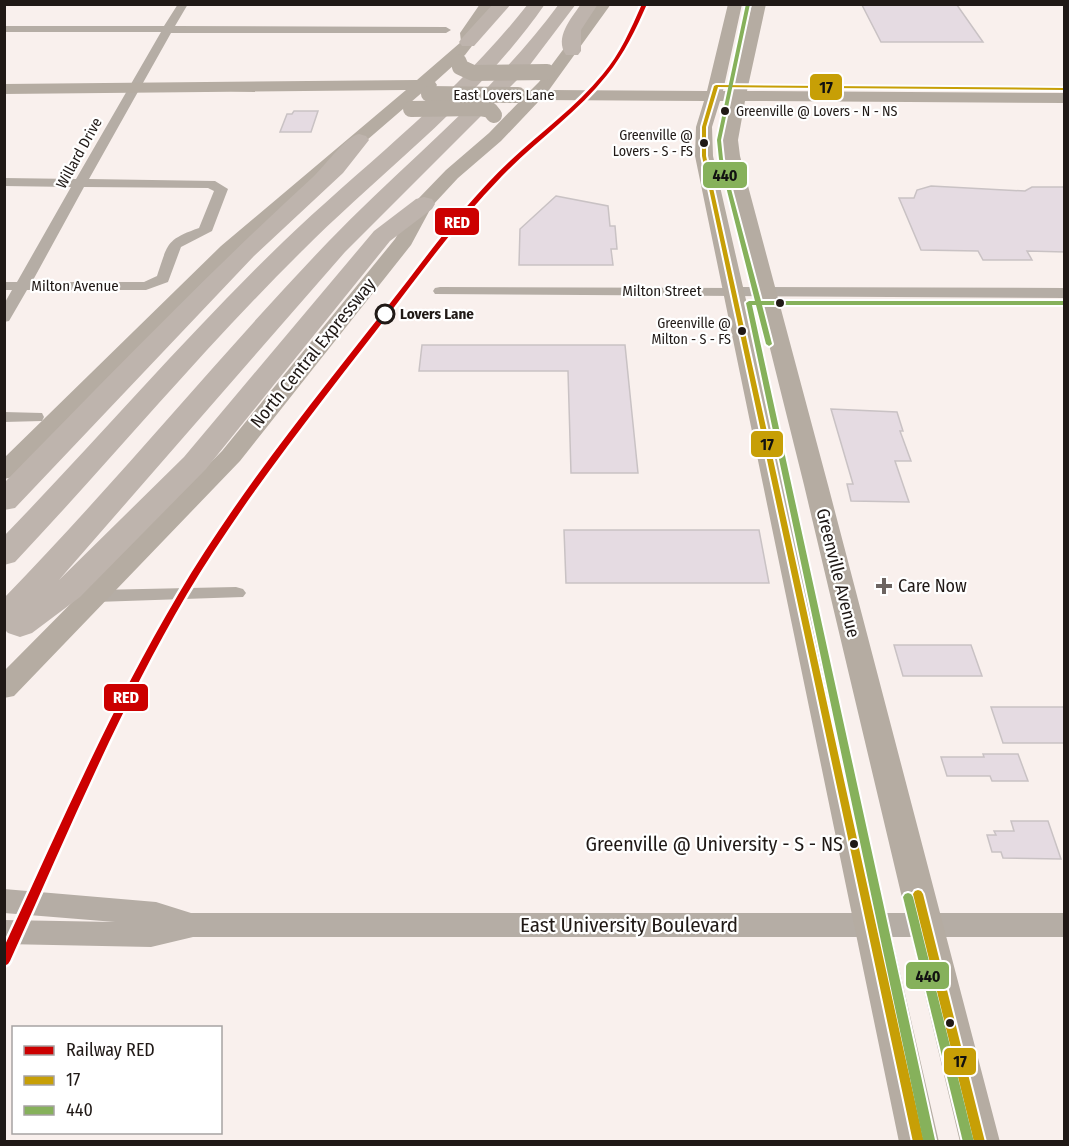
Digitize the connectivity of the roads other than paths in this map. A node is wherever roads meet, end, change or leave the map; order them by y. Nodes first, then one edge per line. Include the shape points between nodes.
1 (183, 4) edge
2 (487, 4) edge
3 (503, 4) edge
4 (537, 4) edge
5 (568, 4) edge
6 (590, 4) edge
7 (604, 4) edge
8 (735, 4) edge
9 (759, 4) edge
10 (4, 29) edge
11 (169, 29) junction
12 (446, 30) dead end
13 (468, 42) junction
14 (572, 51) junction
15 (457, 59) junction
16 (539, 83) junction
17 (4, 89) edge
18 (134, 89) junction
19 (1065, 89) edge
20 (715, 91) junction
21 (739, 92) junction
22 (423, 93) junction
23 (1065, 98) edge
24 (495, 137) junction
25 (359, 140) junction
26 (4, 182) edge
27 (82, 183) junction
28 (423, 204) junction
29 (4, 286) edge
30 (23, 286) junction
31 (440, 291) dead end
32 (736, 292) junction
33 (767, 293) junction
34 (1065, 293) edge
35 (4, 318) edge
36 (4, 417) edge
37 (36, 417) dead end
38 (4, 472) edge
39 (776, 485) junction
40 (816, 485) junction
41 (4, 501) edge
42 (4, 555) edge
43 (236, 593) dead end
44 (96, 596) junction
45 (803, 607) junction
46 (846, 607) junction
47 (4, 619) edge
48 (4, 638) edge
49 (4, 689) edge
50 (4, 901) edge
51 (873, 925) junction
52 (926, 925) junction
53 (1065, 925) edge
54 (193, 926) junction
55 (4, 932) edge
56 (919, 1142) edge
57 (980, 1142) edge

1 - 11 street, Willard Drive
2 - 13 main road via 467,33
3 - 13 highway
4 - 42 highway via 482,69 256,282
5 - 47 highway via 523,64 343,241 255,335
6 - 14 highway via 573,30
7 - 14 main road, North Central Expressway
8 - 20 main road
9 - 21 main road, Greenville Avenue
10 - 11 street
11 - 12 street
11 - 18 street, Willard Drive
13 - 15 main road
14 - 16 main road, North Central Expressway
15 - 16 main road, bridge via 463,70 473,73
15 - 22 main road
16 - 20 main road, East Lovers Lane
16 - 22 main road, East Lovers Lane, bridge
16 - 24 main road, North Central Expressway
17 - 18 main road
18 - 22 main road
18 - 27 street, Willard Drive
19 - 21 main road, East Lovers Lane
20 - 21 main road, East Lovers Lane
20 - 32 main road via 704,127 704,156
21 - 23 main road, East Lovers Lane
21 - 33 main road, Greenville Avenue via 729,140 731,156
22 - 24 main road, bridge via 490,110 494,115
22 - 25 main road via 386,116
24 - 28 main road, North Central Expressway
25 - 38 main road via 228,250
25 - 41 highway
26 - 27 street
27 - 30 street, Willard Drive
27 - 30 street, Milton Avenue via 198,184 219,187 220,192 205,231 175,245 163,279 146,286
28 - 44 main road, North Central Expressway via 404,241 237,448
28 - 48 highway via 382,236 195,463 68,590
29 - 30 street, Milton Avenue
30 - 35 street, Willard Drive
31 - 32 street, Milton Street
32 - 33 street, Milton Street
32 - 39 main road
33 - 34 street, Milton Street
33 - 40 main road, Greenville Avenue
36 - 37 street
39 - 40 main road
39 - 45 main road
40 - 46 main road, Greenville Avenue
43 - 44 street
44 - 49 main road, North Central Expressway
45 - 46 main road
45 - 51 main road
46 - 52 main road, Greenville Avenue
50 - 54 street, East University Boulevard via 156,914
51 - 52 street, East University Boulevard
51 - 54 street, East University Boulevard
51 - 56 main road
52 - 53 street, East University Boulevard
52 - 57 main road, Greenville Avenue
54 - 55 street, East University Boulevard via 151,934

